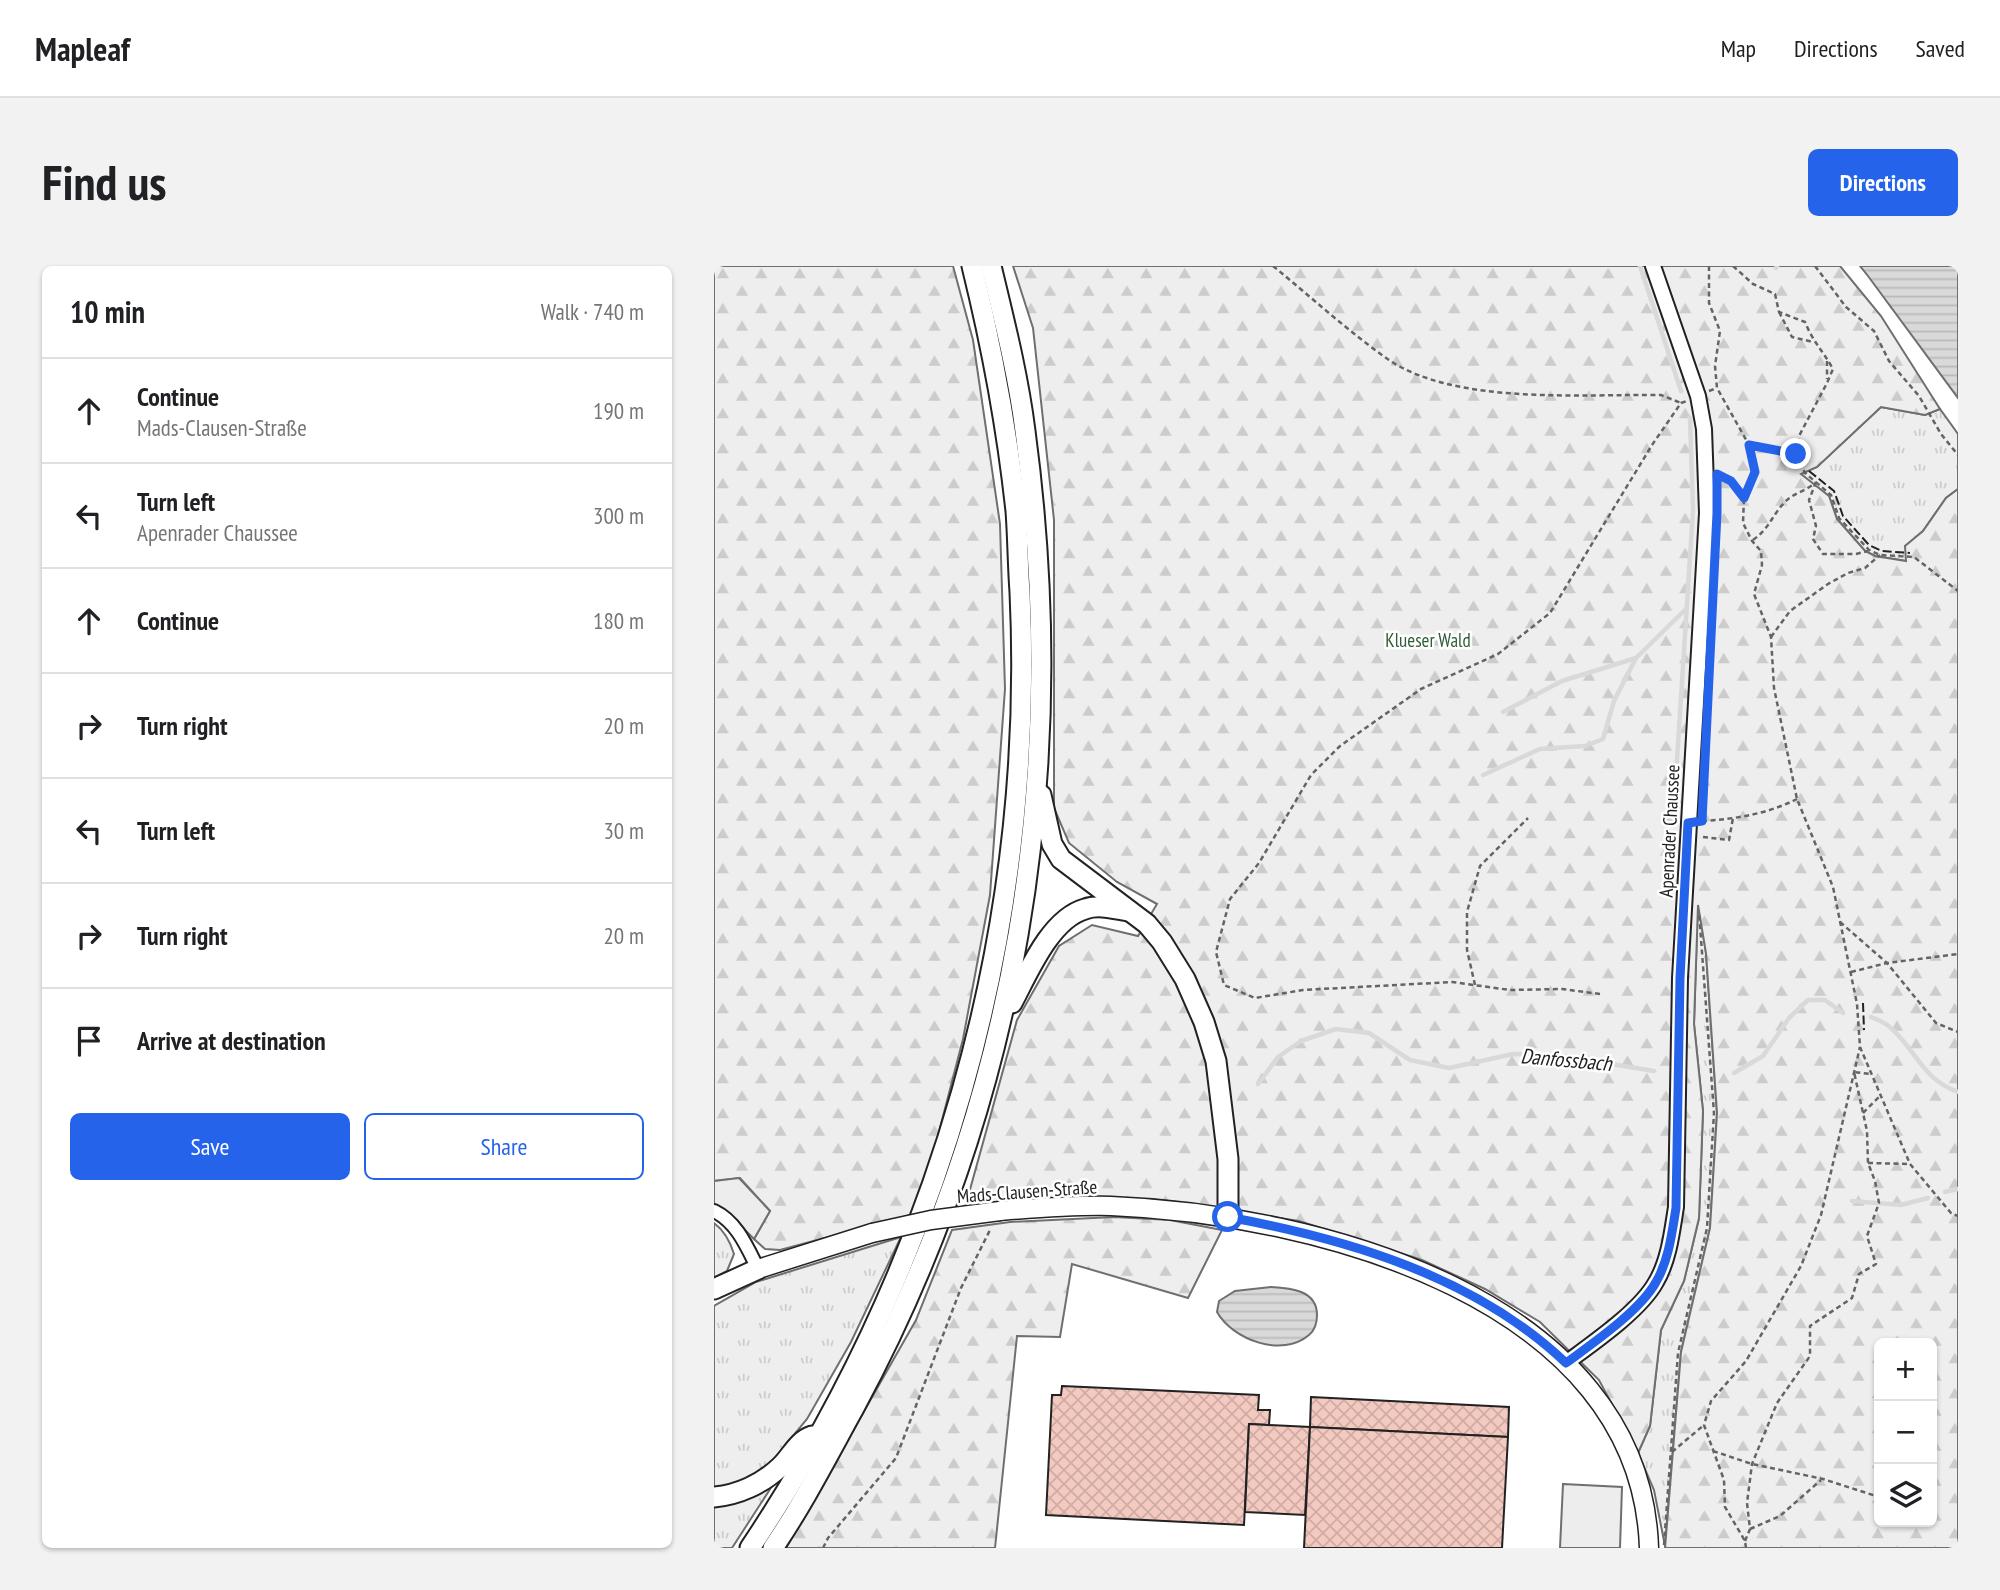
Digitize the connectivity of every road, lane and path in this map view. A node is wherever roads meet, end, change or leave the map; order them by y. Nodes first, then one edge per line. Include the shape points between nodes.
1 (972, 266) edge
2 (991, 266) edge
3 (1273, 266) edge
4 (1653, 266) edge
5 (1709, 266) edge
6 (1715, 266) edge
7 (1733, 266) edge
8 (1815, 266) edge
9 (1779, 312) junction
10 (1813, 342) junction
11 (1717, 387) junction
12 (1711, 401) dead end
13 (1749, 445) junction
14 (1796, 454) junction
15 (1958, 455) edge
16 (1717, 474) dead end
17 (1816, 482) junction
18 (1744, 498) junction
19 (1752, 541) junction
20 (1869, 550) junction
21 (1880, 555) junction
22 (1958, 591) edge
23 (1771, 637) junction
24 (1037, 777) junction
25 (1797, 799) junction
26 (1528, 818) dead end
27 (1733, 818) junction
28 (1695, 822) junction
29 (1132, 912) junction
30 (1699, 912) dead end
31 (1840, 922) junction
32 (1958, 954) edge
33 (1887, 963) junction
34 (1850, 972) junction
35 (1475, 985) junction
36 (1600, 994) dead end
37 (1002, 1022) junction
38 (1958, 1032) edge
39 (1860, 1048) junction
40 (1854, 1072) junction
41 (1871, 1074) junction
42 (1880, 1097) junction
43 (1863, 1112) junction
44 (1868, 1163) junction
45 (1910, 1164) junction
46 (714, 1212) edge
47 (1958, 1216) edge
48 (1228, 1217) junction
49 (990, 1230) dead end
50 (758, 1269) junction
51 (714, 1289) edge
52 (1566, 1363) junction
53 (1704, 1425) junction
54 (820, 1433) junction
55 (1713, 1451) junction
56 (1671, 1453) junction
57 (1752, 1464) junction
58 (1823, 1479) junction
59 (1874, 1495) edge
60 (714, 1497) edge
61 (1750, 1529) junction
62 (1745, 1541) junction
63 (750, 1548) edge
64 (773, 1548) edge
65 (823, 1548) edge
66 (1649, 1548) edge
67 (1664, 1548) edge
68 (1746, 1548) edge

1 - 54 highway via 991,345 1016,513 1022,643 1012,840 993,968 958,1109 902,1266
2 - 24 highway via 1025,428 1034,512 1042,643
3 - 35 path via 1391,361 1425,376 1458,387 1661,395 1681,403 1550,613 1498,654 1422,689 1340,746 1311,775 1259,863 1230,899 1216,952 1224,985 1255,998 1303,990 1452,982
4 - 28 street, Apenrader Chaussee via 1698,396 1704,429 1707,513
5 - 6 path
5 - 11 path via 1709,303 1720,331 1714,366
7 - 9 path via 1753,285 1774,294
8 - 15 path via 1846,307 1874,331 1889,361
9 - 10 path via 1805,323
9 - 10 path via 1792,337
10 - 14 path via 1832,369 1799,436
11 - 12 path via 1709,391
11 - 13 path
13 - 14 path
13 - 18 path via 1755,472
14 - 17 path via 1805,473
16 - 18 path via 1731,481
17 - 19 path via 1786,500 1765,532
17 - 20 path via 1831,495 1839,518
17 - 20 path via 1810,500 1816,526 1813,539 1823,554 1856,555
18 - 19 path via 1742,523
19 - 23 path via 1761,551 1762,565 1754,594
20 - 21 path
21 - 22 path via 1914,557
21 - 23 path via 1790,611
23 - 25 path via 1774,688
24 - 29 highway via 1052,844 1061,859
24 - 37 highway via 1023,909
25 - 27 path via 1775,811
25 - 31 path via 1833,887
26 - 35 path via 1480,866 1467,912 1467,950
27 - 28 path
27 - 28 path via 1729,840 1701,836
28 - 52 street, Apenrader Chaussee via 1680,978 1676,1208 1670,1244 1648,1294
29 - 37 highway via 1085,908 1054,930
29 - 48 highway via 1162,942 1185,979 1216,1061 1228,1159
30 - 56 path via 1713,1113 1707,1228 1678,1353
31 - 33 path
31 - 34 path
32 - 33 path
33 - 34 path
33 - 38 path via 1936,1023
34 - 39 path
35 - 36 path
37 - 64 highway via 951,1191 919,1276 871,1376
39 - 40 path
39 - 41 path
40 - 41 path
40 - 43 path
40 - 53 path via 1821,1215 1801,1266 1746,1362 1711,1401
41 - 42 path
42 - 43 path
42 - 45 path
43 - 44 path
44 - 45 path
44 - 57 path via 1879,1203 1867,1236 1876,1264 1859,1273 1852,1298 1810,1326 1810,1356 1777,1403
45 - 47 path
46 - 50 street via 725,1216 740,1234
48 - 50 main road, Mads-Clausen-Straße, bridge via 1109,1206 1000,1211 872,1233
48 - 52 main road, Mads-Clausen-Straße via 1316,1236 1419,1271 1472,1294 1516,1321
49 - 65 path via 961,1288 896,1458
50 - 51 highway
52 - 66 main road, Mads-Clausen-Straße via 1610,1419 1628,1452 1641,1487
53 - 55 path
53 - 56 path
54 - 60 highway via 804,1439 780,1468 751,1487
54 - 63 highway
55 - 57 path
55 - 62 path via 1724,1480 1725,1507
56 - 67 path
57 - 58 path
57 - 61 path via 1747,1503
58 - 59 path
58 - 61 path via 1780,1516
61 - 62 path
62 - 68 path

